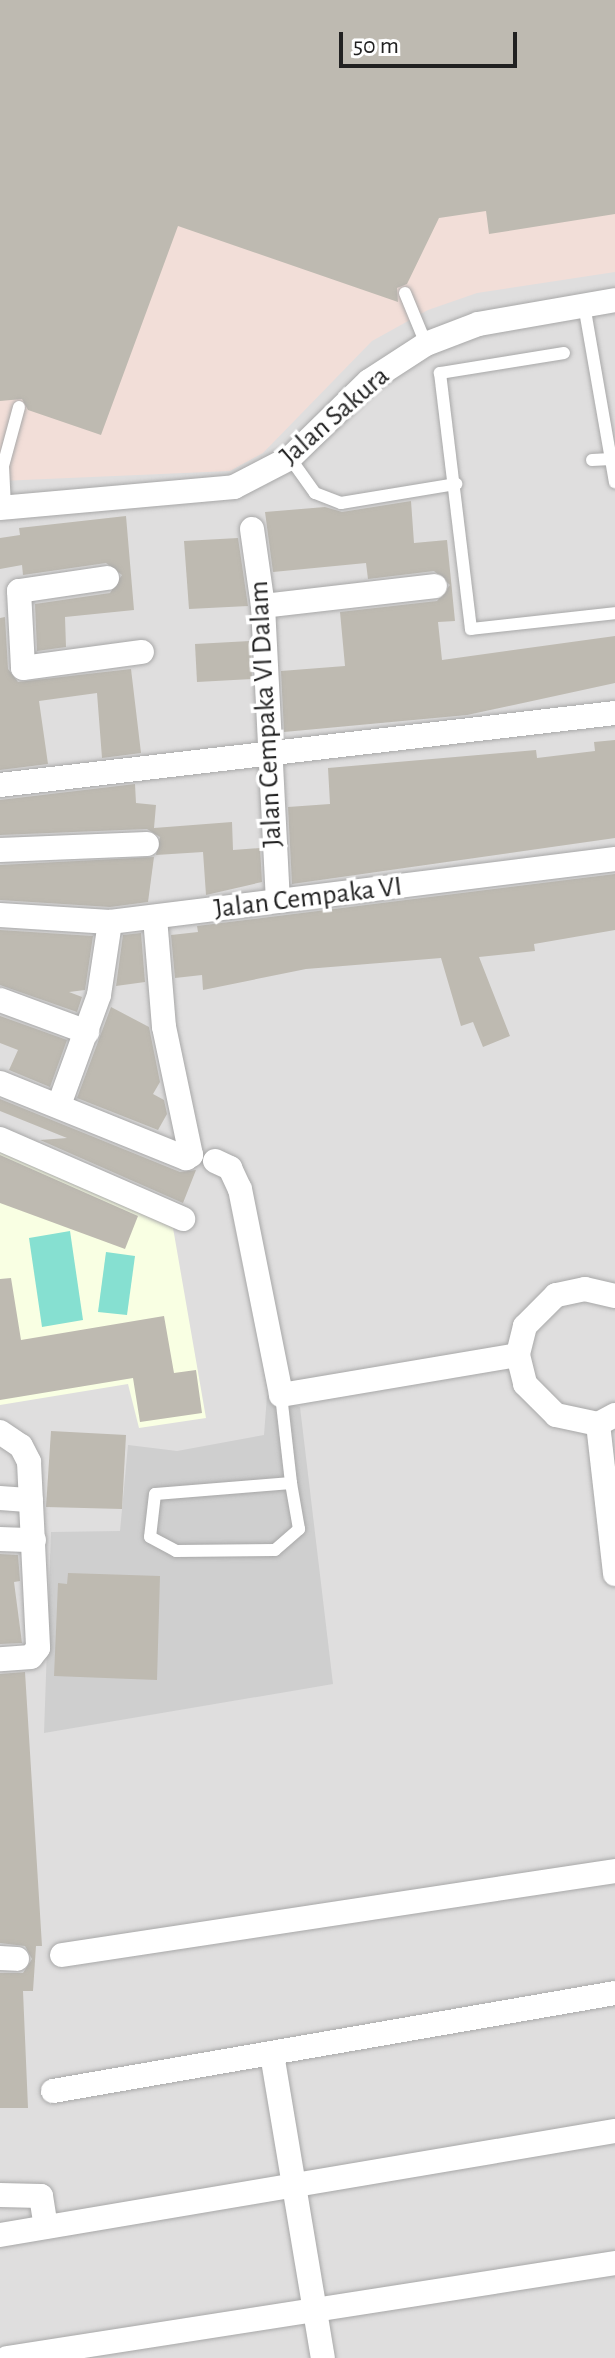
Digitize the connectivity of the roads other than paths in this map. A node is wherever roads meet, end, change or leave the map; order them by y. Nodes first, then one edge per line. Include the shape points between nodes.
1 (405, 293) dead end
2 (615, 300) edge
3 (584, 305) junction
4 (426, 344) junction
5 (564, 353) dead end
6 (19, 407) dead end
7 (290, 458) junction
8 (611, 459) junction
9 (592, 460) dead end
10 (615, 482) edge
11 (454, 484) junction
12 (3, 508) edge
13 (252, 529) dead end
14 (107, 578) dead end
15 (435, 586) dead end
16 (263, 606) junction
17 (8, 611) edge
18 (615, 613) edge
19 (142, 652) dead end
20 (615, 713) edge
21 (268, 755) junction
22 (0, 785) edge
23 (147, 844) dead end
24 (0, 850) edge
25 (615, 859) edge
26 (278, 900) junction
27 (0, 915) edge
28 (155, 917) junction
29 (110, 922) junction
30 (0, 1000) edge
31 (87, 1032) junction
32 (0, 1083) edge
33 (59, 1105) junction
34 (0, 1139) edge
35 (215, 1161) dead end
36 (183, 1219) dead end
37 (615, 1296) edge
38 (518, 1355) junction
39 (281, 1395) junction
40 (606, 1419) edge
41 (0, 1432) edge
42 (291, 1483) junction
43 (0, 1498) edge
44 (31, 1500) junction
45 (0, 1539) edge
46 (34, 1540) junction
47 (615, 1574) edge
48 (0, 1659) edge
49 (615, 1871) edge
50 (62, 1955) dead end
51 (615, 1993) edge
52 (272, 2054) junction
53 (53, 2091) dead end
54 (615, 2131) edge
55 (295, 2183) junction
56 (0, 2195) edge
57 (46, 2227) junction
58 (0, 2235) edge
59 (615, 2263) edge
60 (315, 2306) junction
61 (7, 2358) edge
62 (323, 2358) edge

1 - 4 lane
2 - 3 street, Jalan Sakura
3 - 4 street, Jalan Sakura via 478,324
3 - 8 lane
4 - 7 street, Jalan Sakura via 369,381
5 - 11 lane via 440,373
6 - 12 lane via 3,466
7 - 11 lane via 315,493 341,503
7 - 12 street, Jalan Sakura via 234,487
8 - 9 lane
8 - 10 lane
11 - 18 lane via 473,633
13 - 16 street, Jalan Cempaka VI Dalam
14 - 17 street via 23,589
15 - 16 street
16 - 21 street, Jalan Cempaka VI Dalam
17 - 19 street via 25,670
20 - 21 street
21 - 22 street
21 - 26 street, Jalan Cempaka VI Dalam
23 - 24 street
25 - 26 street, Jalan Cempaka VI
26 - 28 street, Jalan Cempaka VI
27 - 29 street, Jalan Cempaka VI
28 - 29 street, Jalan Cempaka VI
28 - 33 street via 164,1027 191,1155 186,1158
29 - 31 street
30 - 31 street
31 - 33 street
32 - 33 street
34 - 36 street
35 - 39 street via 230,1168 240,1189
37 - 38 street via 585,1289 556,1295 525,1326
38 - 39 street
38 - 40 street via 525,1384 543,1407
39 - 42 lane
40 - 47 street
41 - 44 street via 21,1446 29,1462
42 - 42 lane via 155,1494 150,1537 176,1551 275,1550 299,1529
43 - 44 street
44 - 46 street
45 - 46 street
46 - 48 street via 38,1648 31,1657
49 - 50 street
51 - 52 street
52 - 53 street
52 - 55 street
54 - 55 street
55 - 57 street
55 - 60 street
56 - 57 street via 41,2196
57 - 58 street
59 - 60 street
60 - 61 street
60 - 62 street

